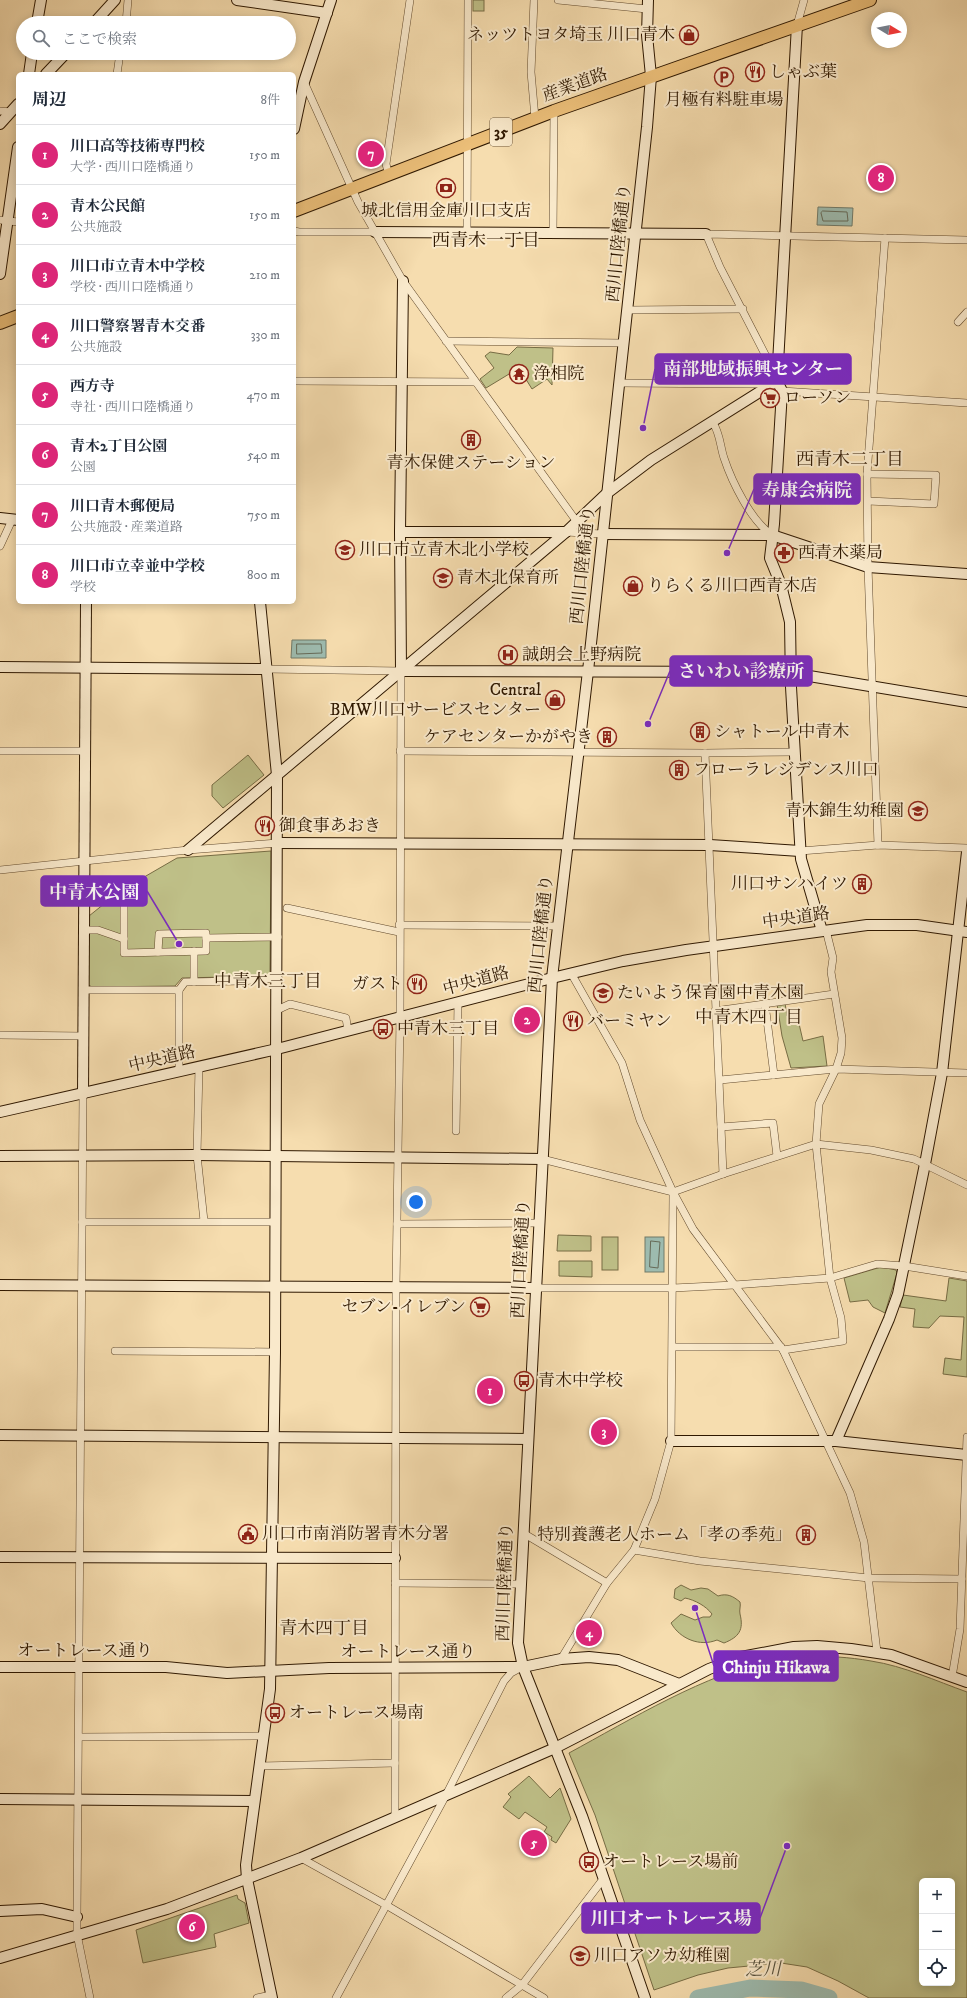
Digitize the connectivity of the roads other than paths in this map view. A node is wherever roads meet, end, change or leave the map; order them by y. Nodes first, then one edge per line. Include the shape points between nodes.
1 (41, 0) edge
2 (115, 0) edge
3 (128, 0) edge
4 (237, 0) edge
5 (331, 0) edge
6 (410, 0) edge
7 (468, 0) edge
8 (534, 0) edge
9 (558, 0) edge
10 (804, 0) edge
11 (870, 0) edge
12 (648, 5) edge
13 (327, 14) junction
14 (38, 16) edge
15 (100, 16) edge
16 (127, 16) edge
17 (797, 25) junction
18 (31, 60) edge
19 (59, 60) edge
20 (119, 60) edge
21 (29, 72) edge
22 (48, 72) edge
23 (117, 72) edge
24 (651, 76) junction
25 (304, 82) junction
26 (16, 106) edge
27 (0, 111) edge
28 (554, 111) junction
29 (11, 112) junction
30 (535, 118) junction
31 (296, 120) edge
32 (0, 124) edge
33 (468, 144) junction
34 (16, 157) edge
35 (389, 176) junction
36 (352, 190) junction
37 (296, 210) edge
38 (4, 220) edge
39 (16, 222) edge
40 (296, 231) edge
41 (375, 232) junction
42 (467, 233) junction
43 (553, 233) junction
44 (636, 233) junction
45 (706, 234) junction
46 (784, 235) junction
47 (885, 238) junction
48 (967, 240) edge
49 (0, 274) edge
50 (403, 281) junction
51 (628, 310) junction
52 (743, 310) junction
53 (967, 312) edge
54 (16, 317) edge
55 (0, 322) edge
56 (958, 322) dead end
57 (446, 341) junction
58 (624, 343) junction
59 (779, 369) junction
60 (296, 381) edge
61 (403, 381) junction
62 (777, 381) junction
63 (475, 382) junction
64 (619, 383) junction
65 (765, 388) junction
66 (782, 391) junction
67 (872, 397) junction
68 (967, 403) edge
69 (712, 423) junction
70 (867, 474) junction
71 (606, 494) junction
72 (868, 501) junction
73 (0, 518) edge
74 (15, 520) edge
75 (577, 522) junction
76 (400, 532) junction
77 (566, 532) junction
78 (602, 534) junction
79 (772, 536) junction
80 (0, 546) edge
81 (868, 567) junction
82 (967, 574) edge
83 (86, 604) edge
84 (260, 604) edge
85 (0, 668) edge
86 (85, 669) junction
87 (266, 669) junction
88 (401, 670) junction
89 (588, 671) junction
90 (792, 673) junction
91 (872, 686) junction
92 (967, 702) edge
93 (0, 751) edge
94 (84, 751) junction
95 (400, 751) junction
96 (795, 752) junction
97 (578, 753) junction
98 (705, 753) junction
99 (277, 776) junction
100 (278, 843) junction
101 (399, 843) junction
102 (567, 844) junction
103 (878, 845) junction
104 (710, 846) junction
105 (967, 848) edge
106 (188, 850) junction
107 (800, 850) junction
108 (967, 852) edge
109 (84, 862) junction
110 (0, 870) edge
111 (124, 902) dead end
112 (287, 908) dead end
113 (558, 926) junction
114 (399, 929) junction
115 (83, 930) junction
116 (824, 930) junction
117 (962, 931) edge
118 (278, 937) junction
119 (206, 938) junction
120 (124, 939) junction
121 (712, 946) junction
122 (194, 951) junction
123 (158, 952) junction
124 (571, 973) junction
125 (277, 978) junction
126 (552, 978) junction
127 (194, 982) junction
128 (83, 990) junction
129 (179, 990) junction
130 (834, 994) junction
131 (458, 1003) junction
132 (765, 1004) junction
133 (277, 1010) junction
134 (715, 1011) junction
135 (400, 1018) junction
136 (348, 1031) junction
137 (0, 1035) edge
138 (83, 1036) junction
139 (277, 1049) junction
140 (199, 1067) junction
141 (836, 1069) junction
142 (179, 1072) junction
143 (942, 1073) junction
144 (967, 1073) edge
145 (774, 1074) junction
146 (720, 1080) junction
147 (83, 1094) junction
148 (0, 1112) edge
149 (721, 1127) junction
150 (456, 1131) dead end
151 (816, 1144) junction
152 (83, 1155) junction
153 (197, 1155) junction
154 (0, 1156) edge
155 (277, 1156) junction
156 (777, 1156) junction
157 (398, 1158) junction
158 (542, 1159) junction
159 (925, 1164) junction
160 (723, 1174) junction
161 (967, 1185) edge
162 (673, 1192) junction
163 (204, 1221) junction
164 (82, 1222) junction
165 (276, 1222) junction
166 (540, 1222) junction
167 (398, 1224) junction
168 (904, 1266) junction
169 (967, 1276) edge
170 (830, 1278) junction
171 (0, 1285) edge
172 (734, 1285) junction
173 (82, 1286) junction
174 (275, 1287) junction
175 (396, 1287) junction
176 (536, 1288) junction
177 (673, 1288) junction
178 (672, 1347) junction
179 (782, 1348) junction
180 (115, 1351) dead end
181 (275, 1352) junction
182 (0, 1435) edge
183 (80, 1435) junction
184 (273, 1436) junction
185 (967, 1437) edge
186 (396, 1438) junction
187 (528, 1439) junction
188 (671, 1441) junction
189 (831, 1441) junction
190 (966, 1455) edge
191 (523, 1533) junction
192 (634, 1550) junction
193 (0, 1557) edge
194 (80, 1558) junction
195 (271, 1558) junction
196 (395, 1558) junction
197 (869, 1578) junction
198 (962, 1579) junction
199 (395, 1583) junction
200 (607, 1583) junction
201 (520, 1584) junction
202 (877, 1652) junction
203 (561, 1659) junction
204 (0, 1667) edge
205 (523, 1667) junction
206 (80, 1668) junction
207 (394, 1668) junction
208 (271, 1671) junction
209 (952, 1677) junction
210 (967, 1682) edge
211 (679, 1684) junction
212 (264, 1736) junction
213 (79, 1737) junction
214 (555, 1748) junction
215 (395, 1763) junction
216 (260, 1766) junction
217 (446, 1794) junction
218 (0, 1799) edge
219 (79, 1800) junction
220 (254, 1801) junction
221 (395, 1817) junction
222 (301, 1858) junction
223 (604, 1878) junction
224 (247, 1879) junction
225 (386, 1905) junction
226 (0, 1911) edge
227 (77, 1917) junction
228 (78, 1934) junction
229 (0, 1958) edge
230 (522, 1985) junction
231 (271, 1997) edge
232 (90, 1998) edge
233 (257, 1998) edge
234 (336, 1998) edge
235 (506, 1998) edge
236 (544, 1998) edge
237 (645, 1998) edge

1 - 14 street
2 - 15 street
3 - 16 street
4 - 13 street
5 - 13 street
6 - 35 street via 386,164
7 - 33 street
8 - 30 street via 531,72
9 - 12 street
10 - 17 street
11 - 17 main road, 産業道路 / 35
12 - 24 street, 西川口陸橋通り via 647,36
13 - 25 street
17 - 24 main road, 産業道路 / 35
17 - 46 street
18 - 21 street
19 - 22 street
20 - 23 street
24 - 28 main road, 産業道路 / 35
24 - 44 street, 西川口陸橋通り
25 - 31 street
25 - 36 street
26 - 29 street
27 - 29 street
28 - 30 main road, 産業道路 / 35
28 - 43 street
29 - 32 street
30 - 33 main road, 産業道路 / 35
33 - 35 main road, 産業道路 / 35
33 - 42 street
34 - 38 street
35 - 36 main road, 産業道路 / 35
36 - 37 main road, 産業道路 / 35
36 - 41 street
38 - 39 street
38 - 49 street
40 - 41 street
41 - 42 street
41 - 50 street
42 - 43 street
43 - 44 street
44 - 45 street
44 - 51 street, 西川口陸橋通り
45 - 46 street
45 - 52 street
46 - 47 street
46 - 59 street
47 - 48 street
47 - 67 street
50 - 57 street
50 - 61 street
51 - 52 street
51 - 58 street, 西川口陸橋通り
52 - 59 street via 769,362
53 - 56 street
54 - 55 main road
57 - 58 street
57 - 63 street
58 - 64 street, 西川口陸橋通り
59 - 62 street
60 - 61 street
61 - 63 street
61 - 76 street
62 - 65 street
62 - 66 street
63 - 75 street
64 - 65 street via 759,384
64 - 71 street, 西川口陸橋通り
65 - 69 street
66 - 67 street
66 - 79 street
67 - 68 street
67 - 70 street
69 - 71 street via 651,460
69 - 79 street via 717,429 724,458 737,488 763,529
70 - 72 street
70 - 72 street via 936,475 934,504
71 - 75 street
71 - 78 street, 西川口陸橋通り
72 - 81 street
73 - 74 street
74 - 80 street
75 - 77 street
76 - 77 street
76 - 88 street
77 - 78 street
77 - 88 street
78 - 79 street
78 - 89 street, 西川口陸橋通り
79 - 81 street
79 - 90 street via 770,558 781,585 790,622
81 - 82 street
81 - 91 street
83 - 86 street
84 - 87 street
85 - 86 street
86 - 87 street
86 - 94 street
87 - 88 street
87 - 99 street
88 - 89 street
88 - 95 street
88 - 99 street
89 - 90 street
89 - 97 street, 西川口陸橋通り
90 - 91 street
90 - 96 street
91 - 92 street
91 - 103 street
93 - 94 street
94 - 109 street
95 - 97 street
95 - 101 street
96 - 98 street
96 - 107 street
97 - 98 street
97 - 102 street, 西川口陸橋通り
98 - 104 street
99 - 100 street
99 - 106 street
100 - 101 street
100 - 106 street
100 - 118 street
101 - 102 street
101 - 114 street
102 - 104 street
102 - 113 street, 西川口陸橋通り
103 - 105 street
103 - 107 street
104 - 107 street
104 - 121 street via 714,941
106 - 109 street
107 - 116 street
108 - 117 street
109 - 110 street
109 - 115 street
111 - 120 street
112 - 114 street
113 - 114 street
113 - 126 street, 西川口陸橋通り
114 - 135 street
115 - 120 street via 98,930
115 - 128 street
116 - 117 street, 中央道路 via 891,924
116 - 121 street, 中央道路
116 - 130 street via 832,958
117 - 143 street
118 - 119 street
118 - 125 street
119 - 122 street via 206,951
119 - 123 street via 206,933 159,934
120 - 123 street via 124,953
121 - 124 street, 中央道路
121 - 134 street
122 - 123 street
122 - 127 street
124 - 126 street, 中央道路
124 - 162 street via 622,1063 640,1120
125 - 127 street
125 - 133 street
126 - 131 street, 中央道路
126 - 158 street, 西川口陸橋通り
127 - 129 street via 185,982
128 - 129 street
128 - 138 street
129 - 142 street
130 - 132 street
130 - 141 street via 842,1038
131 - 135 street, 中央道路
131 - 150 street
132 - 134 street
132 - 145 street
133 - 136 street via 290,1004 346,1018
133 - 139 street
134 - 146 street
135 - 136 street, 中央道路
135 - 157 street
136 - 139 street, 中央道路
137 - 138 street
138 - 147 street
139 - 140 street, 中央道路
139 - 155 street
140 - 142 street, 中央道路
140 - 153 street
141 - 143 street
141 - 145 street
141 - 151 street via 819,1104
142 - 147 street, 中央道路
143 - 144 street
143 - 159 street
145 - 146 street
146 - 149 street
147 - 148 street, 中央道路
147 - 152 street
149 - 156 street via 773,1123
149 - 160 street
151 - 156 street
151 - 159 street via 872,1150 914,1159
151 - 170 street
152 - 153 street
152 - 154 street
152 - 164 street
153 - 155 street
153 - 163 street
155 - 157 street
155 - 165 street
156 - 160 street
157 - 158 street
157 - 167 street
158 - 162 street
158 - 166 street, 西川口陸橋通り
159 - 161 street
159 - 168 street
160 - 162 street
162 - 172 street via 693,1229
162 - 177 street
163 - 164 street
163 - 165 street
164 - 173 street
165 - 174 street
166 - 167 street
166 - 176 street, 西川口陸橋通り
167 - 175 street
168 - 169 street
168 - 170 street via 877,1264
168 - 189 street via 889,1319
170 - 172 street
170 - 179 street via 841,1318 843,1341
171 - 173 street
172 - 177 street
172 - 179 street
173 - 174 street
173 - 183 street
174 - 175 street
174 - 181 street
175 - 176 street
175 - 186 street
176 - 177 street
176 - 187 street, 西川口陸橋通り
177 - 178 street
178 - 179 street
178 - 188 street
179 - 189 street
180 - 181 street
181 - 184 street
182 - 183 street
183 - 184 street
183 - 194 street
184 - 186 street
184 - 195 street
185 - 190 street
186 - 187 street
186 - 196 street
187 - 191 street, 西川口陸橋通り
188 - 189 street
188 - 192 street via 656,1499
189 - 190 street
189 - 197 street via 864,1542
190 - 198 street
191 - 200 street
191 - 201 street, 西川口陸橋通り
192 - 197 street via 700,1561
192 - 200 street
193 - 194 street
194 - 195 street
194 - 206 street
195 - 196 street
195 - 208 street
196 - 199 street
197 - 198 street
197 - 202 street
198 - 209 street via 960,1630
199 - 201 street
199 - 207 street
200 - 203 street
201 - 205 street, 西川口陸橋通り via 518,1643
202 - 209 street
202 - 211 street via 817,1646 776,1649 726,1662
203 - 205 street, オートレース通り
203 - 211 street, オートレース通り via 589,1657 618,1660
204 - 206 street, オートレース通り
205 - 207 street, オートレース通り
205 - 214 street, 西川口陸橋通り
205 - 217 street via 504,1682
206 - 208 street, オートレース通り via 166,1667 227,1672
206 - 213 street
207 - 208 street, オートレース通り
207 - 215 street
208 - 212 street
209 - 210 street
211 - 214 street
212 - 213 street
212 - 216 street
213 - 219 street
214 - 217 street
214 - 223 street, 西川口陸橋通り
215 - 216 street
215 - 221 street
216 - 220 street
217 - 221 street
217 - 225 street
218 - 219 street
219 - 220 street
219 - 227 street
220 - 224 street via 246,1866
221 - 222 street
222 - 224 street
222 - 225 street
223 - 230 street
223 - 237 street, 西川口陸橋通り
224 - 228 street via 167,1909
224 - 231 street
225 - 230 street
225 - 234 street
226 - 227 street via 42,1909
227 - 228 street
228 - 229 street
228 - 232 street
230 - 235 street
230 - 236 street
231 - 233 street

